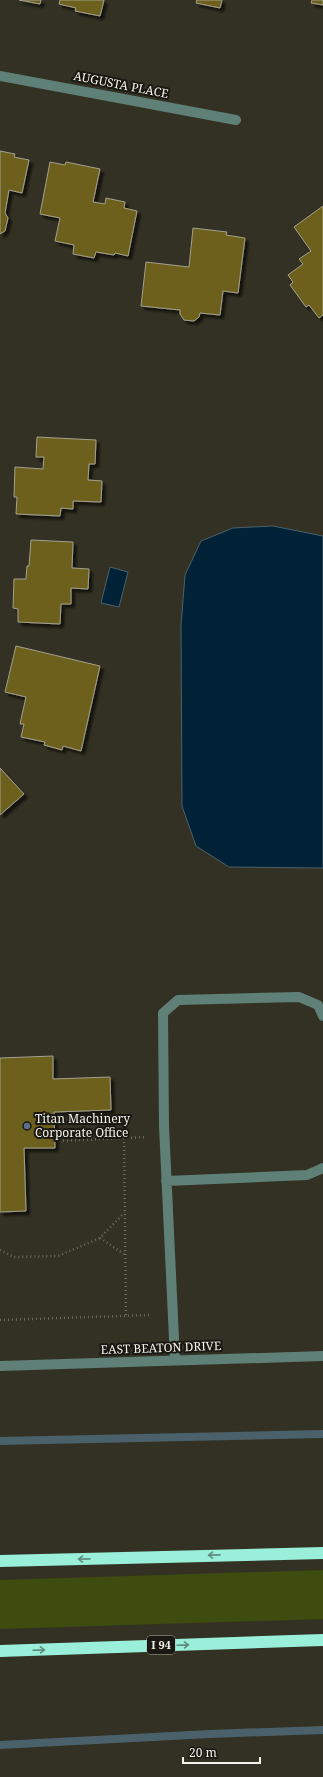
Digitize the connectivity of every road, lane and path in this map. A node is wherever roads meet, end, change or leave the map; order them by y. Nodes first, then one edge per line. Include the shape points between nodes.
1 (0, 76) edge
2 (236, 120) dead end
3 (323, 1016) edge
4 (164, 1137) junction
5 (124, 1138) junction
6 (55, 1141) dead end
7 (323, 1168) edge
8 (166, 1181) junction
9 (124, 1212) junction
10 (100, 1238) junction
11 (0, 1250) edge
12 (125, 1254) junction
13 (151, 1315) dead end
14 (126, 1316) junction
15 (0, 1320) edge
16 (323, 1356) edge
17 (175, 1360) junction
18 (0, 1366) edge
19 (323, 1544) edge
20 (323, 1552) edge
21 (233, 1555) junction
22 (0, 1561) edge
23 (323, 1640) edge
24 (0, 1651) edge

1 - 2 street, AUGUSTA PLACE
3 - 4 street via 318,1004 299,997 178,1000 163,1013
4 - 5 path
4 - 8 street
5 - 6 path
5 - 9 path
7 - 8 street via 307,1175
8 - 17 street
9 - 10 path
9 - 12 path
10 - 11 path via 58,1256 14,1257
10 - 12 path
12 - 14 path
13 - 14 path
14 - 15 path
16 - 17 street, EAST BEATON DRIVE
17 - 18 street, EAST BEATON DRIVE
19 - 21 highway
20 - 21 highway
21 -> 22 highway
24 -> 23 highway, I 94

